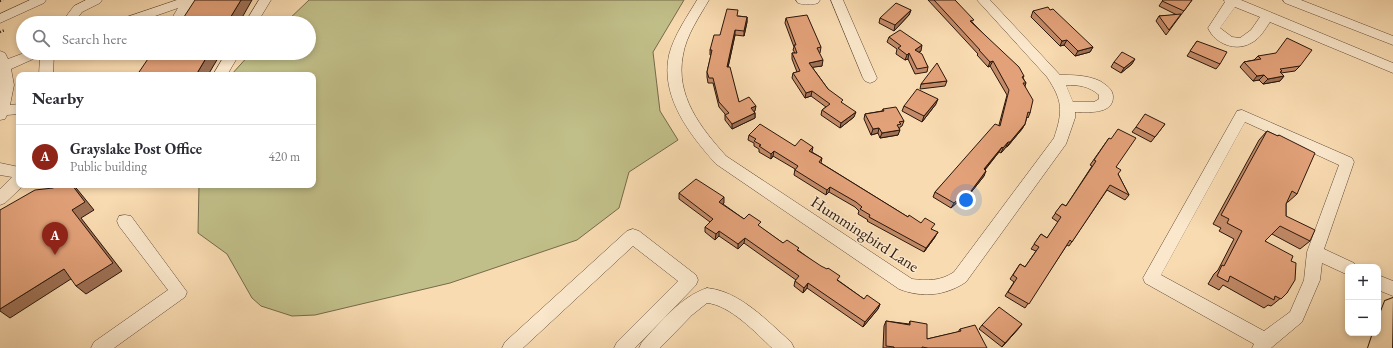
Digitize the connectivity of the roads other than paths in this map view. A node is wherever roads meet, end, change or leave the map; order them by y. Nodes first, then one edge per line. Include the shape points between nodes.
1 (40, 0) edge
2 (96, 0) edge
3 (190, 0) edge
4 (265, 0) edge
5 (703, 0) edge
6 (802, 0) edge
7 (814, 0) edge
8 (837, 0) edge
9 (983, 0) edge
10 (1289, 0) edge
11 (1231, 1) edge
12 (72, 16) edge
13 (143, 16) edge
14 (180, 16) edge
15 (255, 16) edge
16 (1268, 16) junction
17 (3, 24) edge
18 (1393, 41) edge
19 (16, 58) edge
20 (47, 60) edge
21 (229, 60) edge
22 (2, 61) edge
23 (1393, 68) edge
24 (46, 72) edge
25 (222, 72) edge
26 (870, 78) dead end
27 (1056, 80) junction
28 (1067, 107) junction
29 (16, 110) edge
30 (0, 113) edge
31 (0, 169) edge
32 (16, 172) edge
33 (16, 183) edge
34 (0, 199) edge
35 (125, 221) dead end
36 (1315, 252) junction
37 (1345, 267) edge
38 (1381, 283) edge
39 (1393, 289) edge
40 (1393, 308) edge
41 (1263, 344) edge
42 (100, 348) edge
43 (510, 348) edge
44 (623, 348) edge
45 (648, 348) edge
46 (785, 348) edge
47 (1380, 348) edge

1 - 17 street
2 - 12 street via 78,9
3 - 13 street
3 - 14 street
4 - 15 street
5 - 28 street, Hummingbird Lane via 687,28 676,55 675,69 680,100 700,137 722,160 905,284 914,287 933,288 960,277 1061,140 1068,118
6 - 7 street
8 - 26 street
9 - 27 street, Hummingbird Lane
10 - 18 street
11 - 16 street
11 - 16 street via 1214,28 1216,33 1235,43 1244,43 1249,39
16 - 23 street
19 - 22 street
20 - 24 street
21 - 25 street
22 - 30 street via 8,84
27 - 28 street, Hummingbird Lane via 1062,89
27 - 28 street via 1085,80 1099,86 1106,94 1106,102 1096,107
29 - 30 street
31 - 32 street
33 - 34 street
35 - 42 street via 179,292
36 - 37 street
36 - 41 street via 1312,280 1296,317
36 - 41 street via 1348,162 1242,115 1151,278
38 - 39 street
40 - 47 main road
43 - 44 street via 633,236 690,280
45 - 46 street via 688,308 707,294 718,296 733,305

